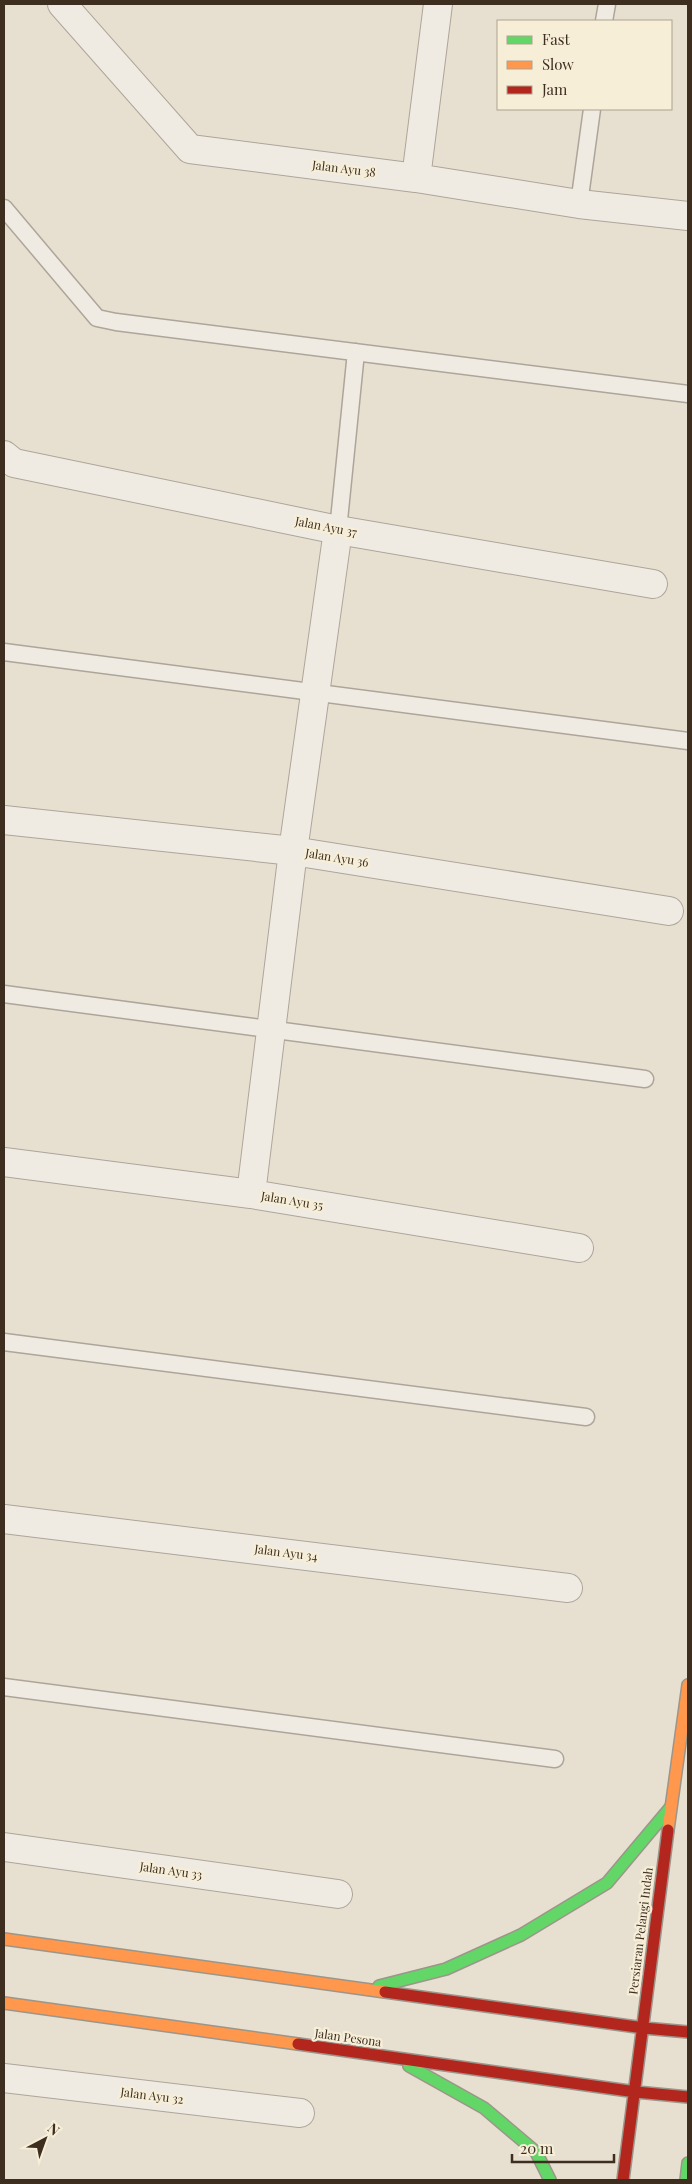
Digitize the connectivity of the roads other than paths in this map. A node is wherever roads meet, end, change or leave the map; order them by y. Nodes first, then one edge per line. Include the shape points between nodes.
1 (62, 4) edge
2 (438, 4) edge
3 (607, 4) edge
4 (604, 20) edge
5 (592, 110) edge
6 (416, 178) junction
7 (579, 204) junction
8 (4, 208) edge
9 (688, 216) edge
10 (356, 352) junction
11 (688, 394) edge
12 (4, 455) edge
13 (338, 530) junction
14 (653, 584) dead end
15 (4, 652) edge
16 (315, 693) junction
17 (688, 741) edge
18 (4, 820) edge
19 (293, 851) junction
20 (669, 912) dead end
21 (4, 994) edge
22 (271, 1029) junction
23 (645, 1079) dead end
24 (4, 1162) edge
25 (251, 1194) junction
26 (579, 1248) dead end
27 (4, 1342) edge
28 (586, 1417) dead end
29 (4, 1519) edge
30 (568, 1588) dead end
31 (688, 1685) edge
32 (4, 1687) edge
33 (555, 1759) dead end
34 (670, 1808) junction
35 (4, 1847) edge
36 (338, 1894) dead end
37 (4, 1939) edge
38 (366, 1990) junction
39 (4, 2003) edge
40 (644, 2028) junction
41 (688, 2032) edge
42 (395, 2058) junction
43 (4, 2078) edge
44 (636, 2092) junction
45 (688, 2097) edge
46 (300, 2114) dead end
47 (688, 2163) edge
48 (550, 2180) edge
49 (623, 2180) edge
50 (686, 2180) edge

1 - 6 street, Jalan Ayu 38 via 190,149
2 - 6 street
3 - 4 lane
5 - 7 lane
6 - 7 street, Jalan Ayu 38
7 - 9 street, Jalan Ayu 38
8 - 10 lane via 97,318
10 - 11 lane
10 - 13 lane
12 - 13 street, Jalan Ayu 37 via 14,463
13 - 14 street, Jalan Ayu 37
13 - 16 street
15 - 16 lane
16 - 17 lane
16 - 19 street
18 - 19 street, Jalan Ayu 36
19 - 20 street, Jalan Ayu 36
19 - 22 street
21 - 22 lane
22 - 23 lane
22 - 25 street
24 - 25 street, Jalan Ayu 35
25 - 26 street, Jalan Ayu 35
27 - 28 lane
29 - 30 street, Jalan Ayu 34
31 - 34 street, Persiaran Pelangi Indah
32 - 33 lane
34 - 38 street via 607,1883 521,1935 446,1969
34 - 40 street, Persiaran Pelangi Indah
35 - 36 street, Jalan Ayu 33
37 - 38 street
38 - 40 street
39 - 42 street, Jalan Pesona
40 - 41 street
40 - 44 street, Persiaran Pelangi Indah
42 - 44 street, Jalan Pesona
42 - 48 street via 484,2108 536,2152
43 - 46 street, Jalan Ayu 32
44 - 45 street, Jalan Pesona
44 - 49 street, Persiaran Pelangi Indah
47 - 50 street

